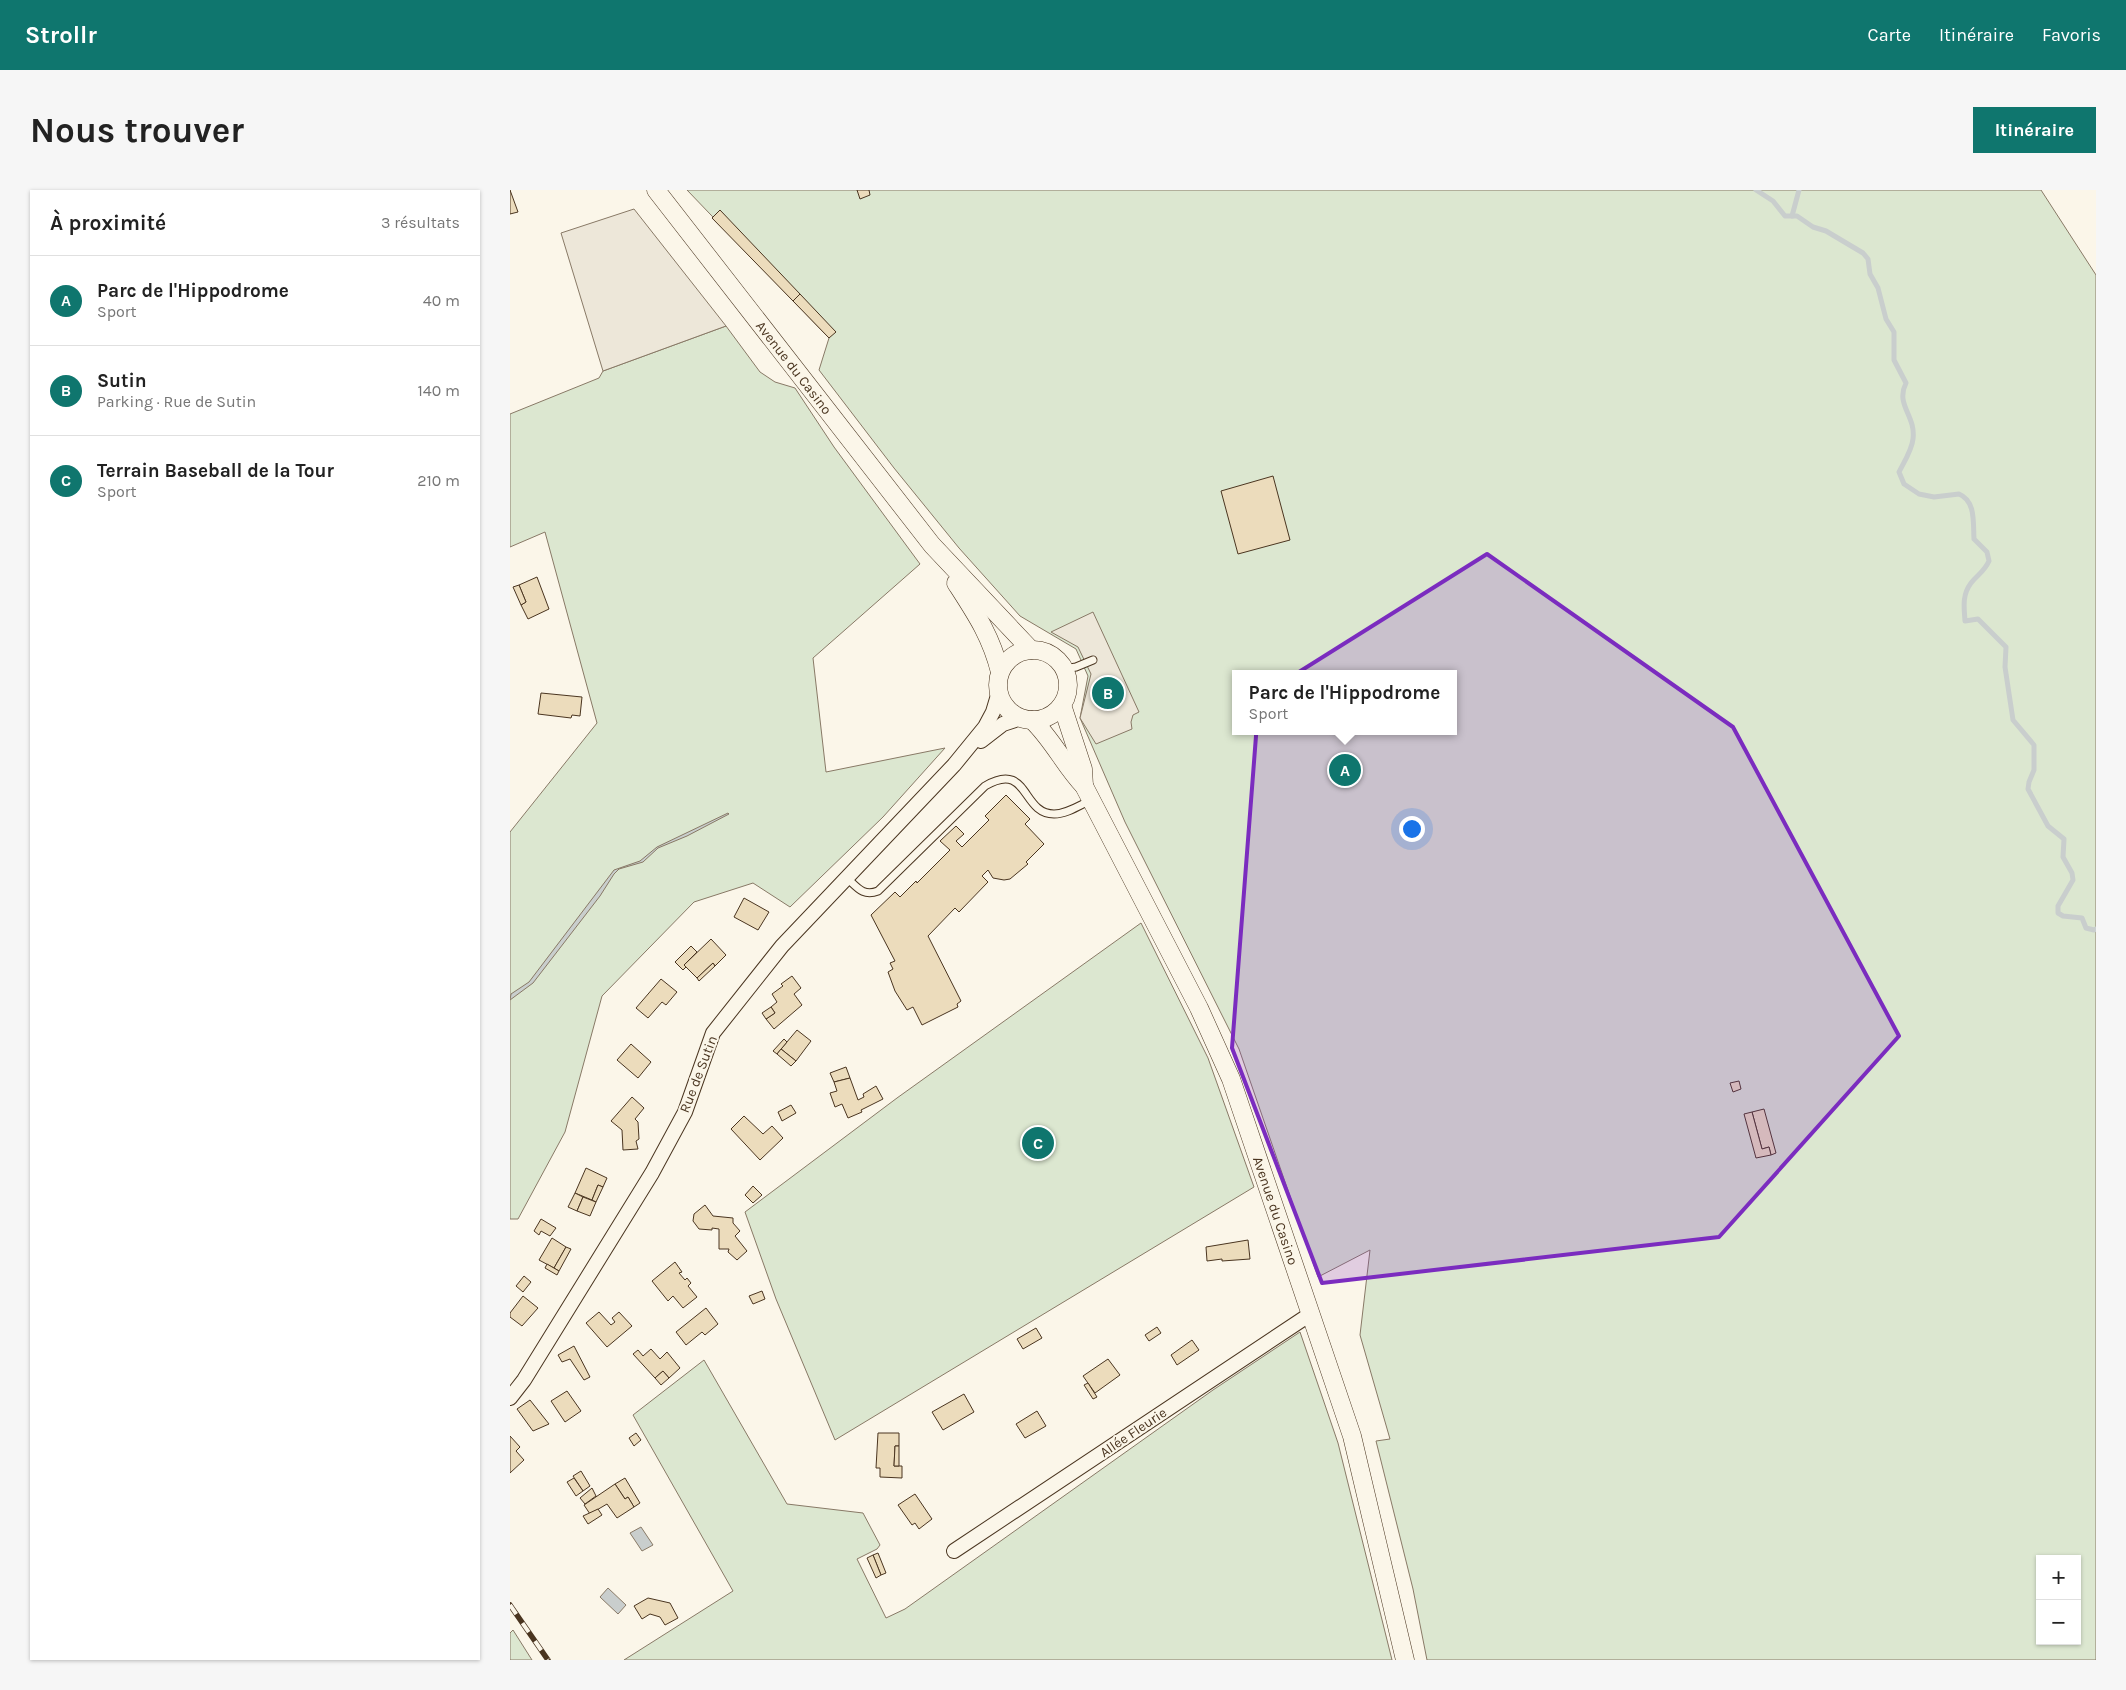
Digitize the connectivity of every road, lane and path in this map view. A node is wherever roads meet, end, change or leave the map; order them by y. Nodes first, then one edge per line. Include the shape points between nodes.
1 (656, 190) edge
2 (932, 544) junction
3 (1031, 650) junction
4 (1093, 660) dead end
5 (1064, 669) junction
6 (1000, 672) junction
7 (999, 692) junction
8 (1062, 706) junction
9 (1026, 719) junction
10 (954, 765) junction
11 (1087, 793) junction
12 (847, 878) junction
13 (1312, 1315) junction
14 (510, 1398) edge
15 (954, 1551) dead end
16 (1405, 1660) edge

1 - 2 street, Avenue du Casino
2 - 3 street
2 - 6 street via 983,626 994,647
3 - 5 street via 1051,654
3 - 6 street via 1013,657
4 - 5 lane
5 - 8 street via 1069,687
6 - 7 street
7 - 9 street via 1010,712
7 - 10 street, Rue de Sutin via 985,727
8 - 9 street via 1044,719
8 - 11 street via 1083,769
9 - 10 street, Rue de Sutin via 1012,720 997,728
9 - 11 street via 1052,742
10 - 12 street, Rue de Sutin
11 - 12 lane via 1068,811 1054,814 1041,810 1016,781 998,779 985,786 878,891 865,893
11 - 13 street, Avenue du Casino via 1199,1008 1231,1080
12 - 14 street, Rue de Sutin via 782,946 713,1033 685,1112 652,1174
13 - 15 street, Allée Fleurie
13 - 16 street, Avenue du Casino via 1352,1436

